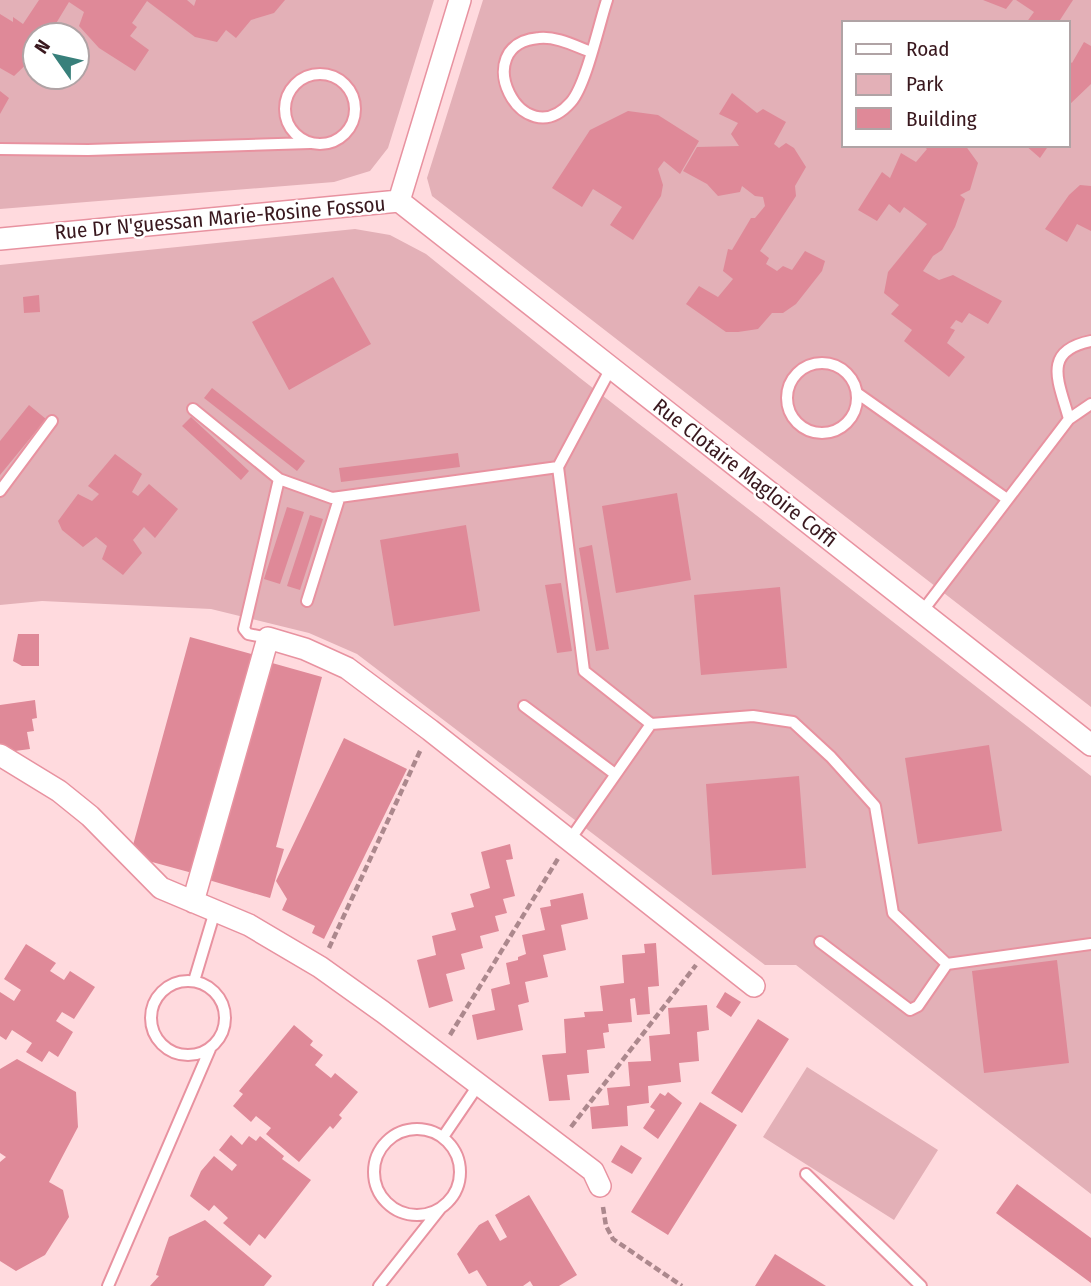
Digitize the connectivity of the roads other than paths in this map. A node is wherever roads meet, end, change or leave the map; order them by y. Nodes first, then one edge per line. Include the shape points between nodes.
1 (460, 0) edge
2 (607, 0) edge
3 (591, 52) junction
4 (310, 143) junction
5 (0, 149) edge
6 (399, 201) junction
7 (0, 239) edge
8 (1091, 341) edge
9 (611, 368) junction
10 (857, 393) junction
11 (1091, 404) edge
12 (193, 409) dead end
13 (1069, 419) junction
14 (52, 421) dead end
15 (558, 467) junction
16 (279, 479) junction
17 (0, 491) edge
18 (340, 499) junction
19 (1007, 499) junction
20 (307, 601) dead end
21 (921, 613) junction
22 (268, 638) junction
23 (524, 706) dead end
24 (651, 724) junction
25 (1091, 745) edge
26 (0, 755) edge
27 (615, 775) junction
28 (569, 841) junction
29 (193, 902) junction
30 (215, 911) junction
31 (820, 942) dead end
32 (1091, 943) edge
33 (947, 964) junction
34 (194, 981) junction
35 (754, 986) dead end
36 (210, 1048) junction
37 (479, 1084) junction
38 (443, 1137) junction
39 (806, 1174) dead end
40 (600, 1186) road end
41 (440, 1209) junction
42 (108, 1286) edge
43 (379, 1286) edge
44 (921, 1286) edge

1 - 6 street, Rue Dr N'guessan Marie-Rosine Fossou
2 - 3 lane
3 - 3 lane via 554,40 525,42 505,65 507,94 530,114 560,111 579,89
4 - 4 lane via 337,140 354,118 351,91 330,74 303,78 292,86 286,99 289,126
4 - 5 lane
6 - 7 street, Rue Dr N'guessan Marie-Rosine Fossou
6 - 9 street, Rue Clotaire Magloire Coffi
8 - 13 lane via 1073,344 1056,368
9 - 15 lane
9 - 21 street, Rue Clotaire Magloire Coffi
10 - 10 lane via 843,370 816,363 793,378 786,404 800,427 827,434 850,419
10 - 19 lane
11 - 13 lane
12 - 16 lane
13 - 19 lane
14 - 17 lane
15 - 18 lane
15 - 24 lane via 581,663 591,678
16 - 18 lane
16 - 22 lane via 244,624 248,634
18 - 20 lane
19 - 21 lane
21 - 25 street, Rue Clotaire Magloire Coffi
22 - 28 street via 347,668
22 - 29 street
23 - 27 lane
24 - 27 lane
24 - 33 lane via 753,716 793,722 875,806 893,913
26 - 29 street via 80,807 161,888
27 - 28 lane
28 - 35 street
29 - 30 street
30 - 34 lane
30 - 37 street via 249,925 320,967
31 - 33 lane via 910,1010 918,1006
32 - 33 lane
34 - 36 lane via 208,986 224,1010 225,1025
34 - 36 lane via 166,988 156,999 151,1027 167,1051 181,1056
36 - 42 lane
37 - 38 lane
37 - 40 street via 593,1171
38 - 41 lane via 455,1149 460,1182
38 - 41 lane via 428,1130 403,1132 383,1146 375,1161 374,1179 380,1195 392,1207 415,1214
39 - 44 lane
41 - 43 lane

